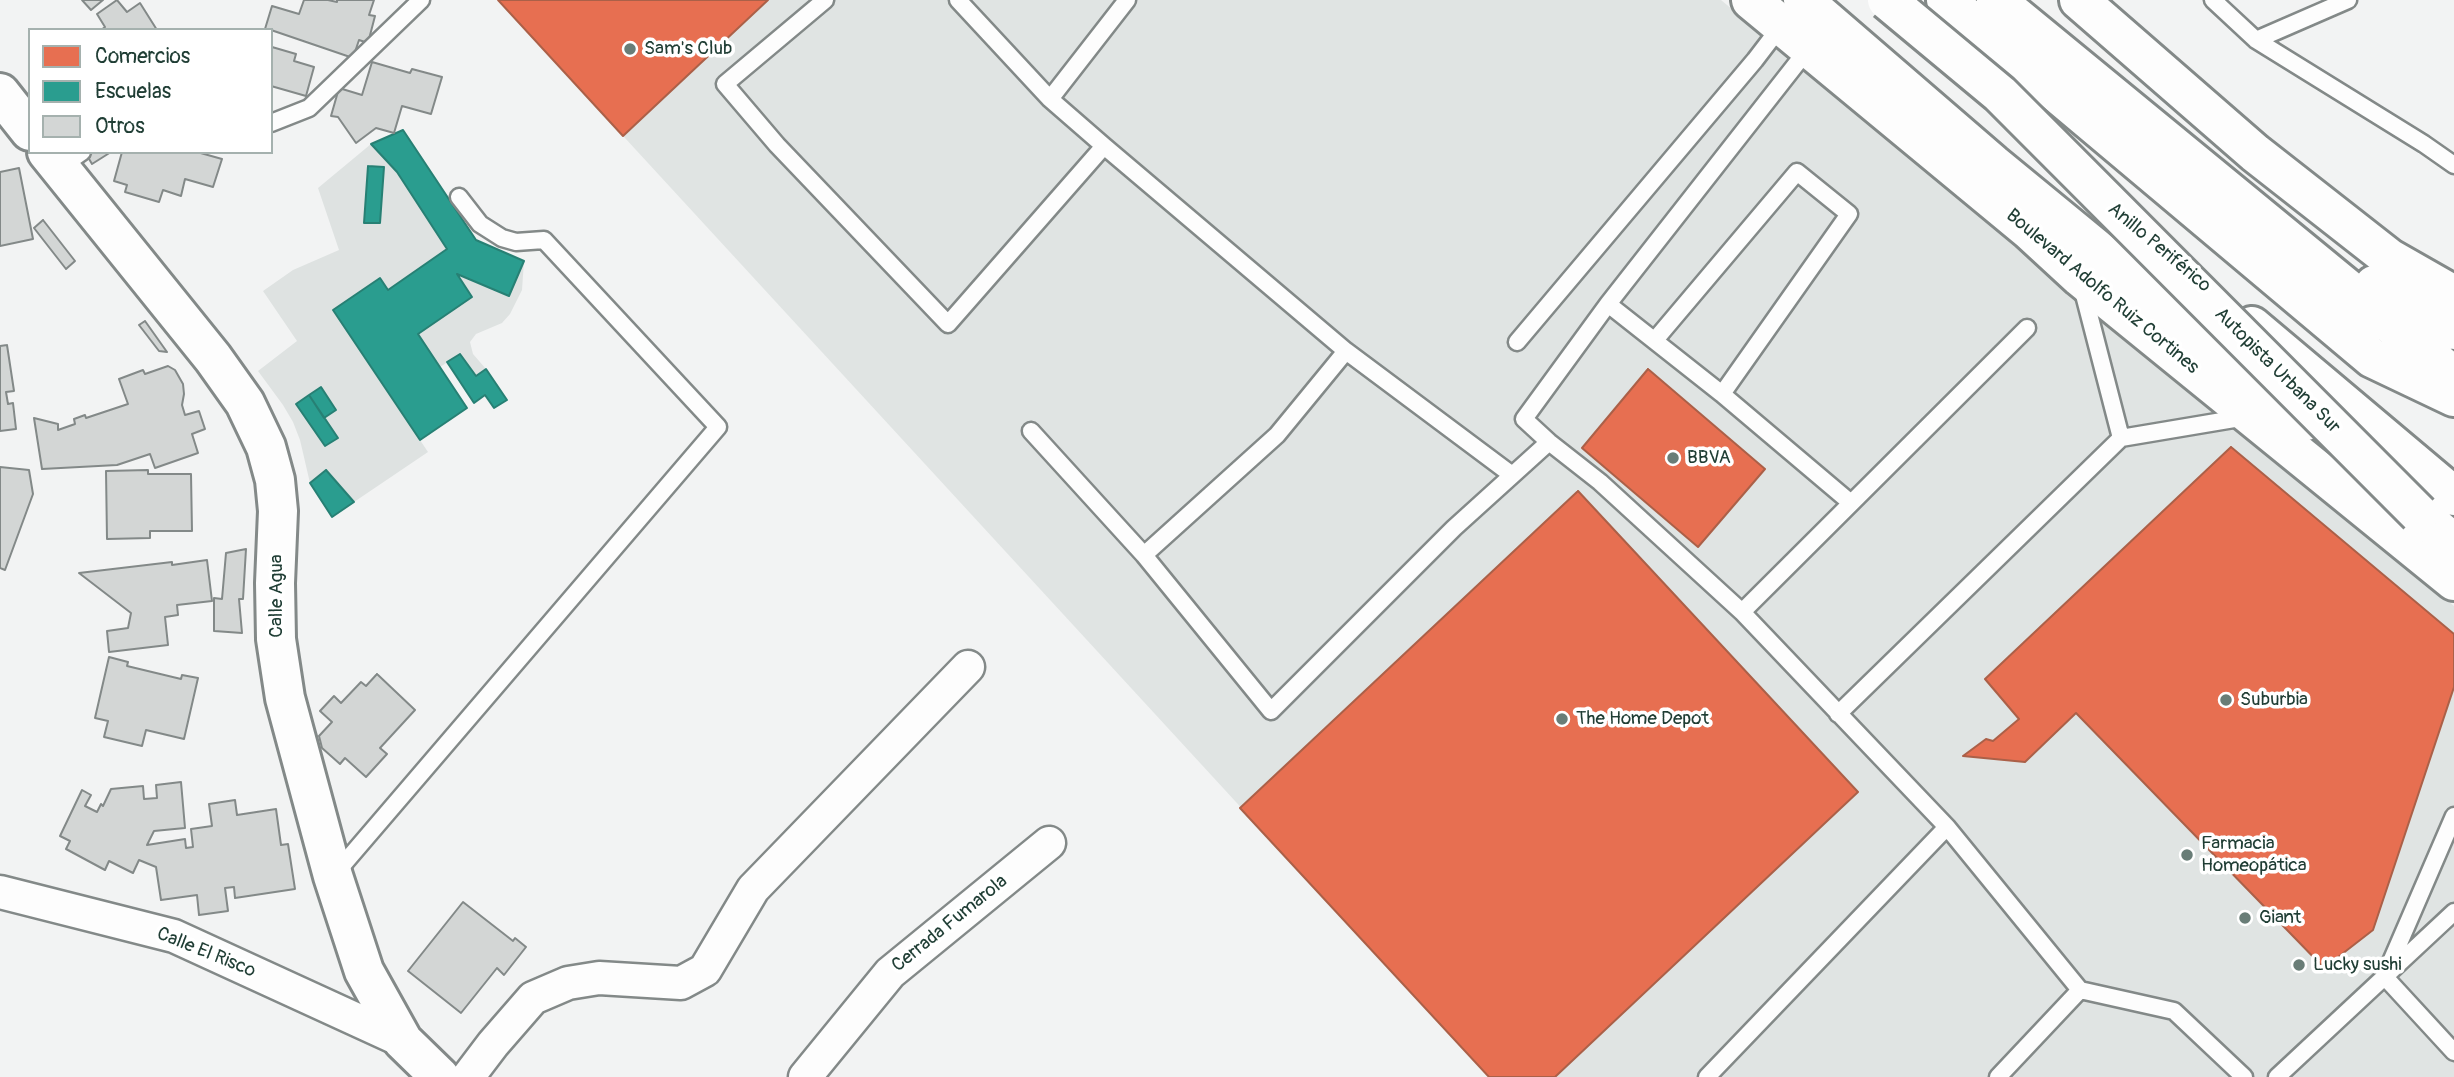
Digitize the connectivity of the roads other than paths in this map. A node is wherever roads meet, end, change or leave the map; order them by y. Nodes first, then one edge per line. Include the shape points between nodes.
1 (421, 0) edge
2 (825, 0) edge
3 (958, 0) edge
4 (1127, 0) edge
5 (1751, 0) edge
6 (1865, 0) edge
7 (1887, 0) edge
8 (1946, 0) edge
9 (1996, 0) edge
10 (2020, 0) edge
11 (2079, 0) edge
12 (2213, 0) edge
13 (2348, 0) edge
14 (1798, 25) edge
15 (2256, 40) junction
16 (0, 93) edge
17 (1050, 99) junction
18 (273, 122) edge
19 (28, 128) edge
20 (1104, 146) junction
21 (63, 158) edge
22 (2454, 165) edge
23 (459, 197) dead end
24 (2080, 277) junction
25 (2454, 295) edge
26 (1608, 304) junction
27 (2027, 328) dead end
28 (2454, 330) edge
29 (1655, 340) junction
30 (1517, 342) dead end
31 (1346, 351) junction
32 (2454, 376) edge
33 (1722, 394) junction
34 (2454, 397) edge
35 (2251, 417) junction
36 (1031, 431) dead end
37 (2121, 438) junction
38 (1549, 442) junction
39 (1512, 475) junction
40 (2454, 496) edge
41 (1851, 503) junction
42 (2419, 514) junction
43 (2454, 543) edge
44 (1143, 555) junction
45 (2454, 581) edge
46 (1742, 612) junction
47 (968, 667) dead end
48 (1838, 714) junction
49 (2454, 816) edge
50 (1947, 827) junction
51 (1049, 843) dead end
52 (333, 876) junction
53 (0, 892) edge
54 (2454, 912) edge
55 (2384, 976) junction
56 (2080, 990) junction
57 (403, 1041) junction
58 (2454, 1052) edge
59 (445, 1076) edge
60 (805, 1077) edge
61 (1707, 1077) edge
62 (1998, 1077) edge
63 (2244, 1077) edge
64 (2277, 1077) edge

1 - 18 lane via 309,108
2 - 20 lane via 725,84 948,324
3 - 17 lane
4 - 17 lane
5 - 14 main road, Boulevard Adolfo Ruiz Cortines
6 - 40 main road, Anillo Periférico
7 - 42 main road, Autopista Urbana Sur, bridge via 2000,94
8 - 34 main road via 2372,358
9 - 32 main road
10 - 28 main road via 2368,281
11 - 25 main road via 2265,162 2389,258
12 - 15 lane
13 - 15 lane
14 - 24 main road, Boulevard Adolfo Ruiz Cortines
14 - 26 lane
14 - 30 lane via 1746,71
14 - 42 main road, bridge via 1993,164
15 - 22 lane
16 - 19 main road
17 - 20 lane
20 - 31 lane
21 - 52 main road, Calle Agua via 245,403 266,447 278,511 275,639 285,698
23 - 52 lane via 491,232 516,242 544,240 718,427
24 - 35 main road, Boulevard Adolfo Ruiz Cortines
24 - 37 lane
26 - 29 lane
26 - 38 lane via 1524,419
27 - 41 lane
29 - 33 lane
29 - 33 lane via 1797,172 1839,205 1849,214
31 - 39 lane
31 - 44 lane via 1277,435
33 - 41 lane
35 - 37 lane
35 - 45 main road, Boulevard Adolfo Ruiz Cortines
36 - 44 lane
37 - 48 lane
38 - 39 lane
38 - 46 lane via 1601,482
39 - 44 lane via 1271,711
41 - 46 lane
42 - 43 main road
46 - 48 lane
47 - 59 street via 752,888 705,970 681,983 599,978 568,983 533,998 494,1044
48 - 50 lane
49 - 55 lane
50 - 56 lane
50 - 61 lane
51 - 60 street, Cerrada Fumarola via 890,972
52 - 57 main road, Calle Agua via 364,971
53 - 57 street, Calle El Risco via 174,936
54 - 55 lane
55 - 58 lane
55 - 64 lane
56 - 62 lane
56 - 63 lane via 2174,1010
57 - 59 main road, Calle Agua

